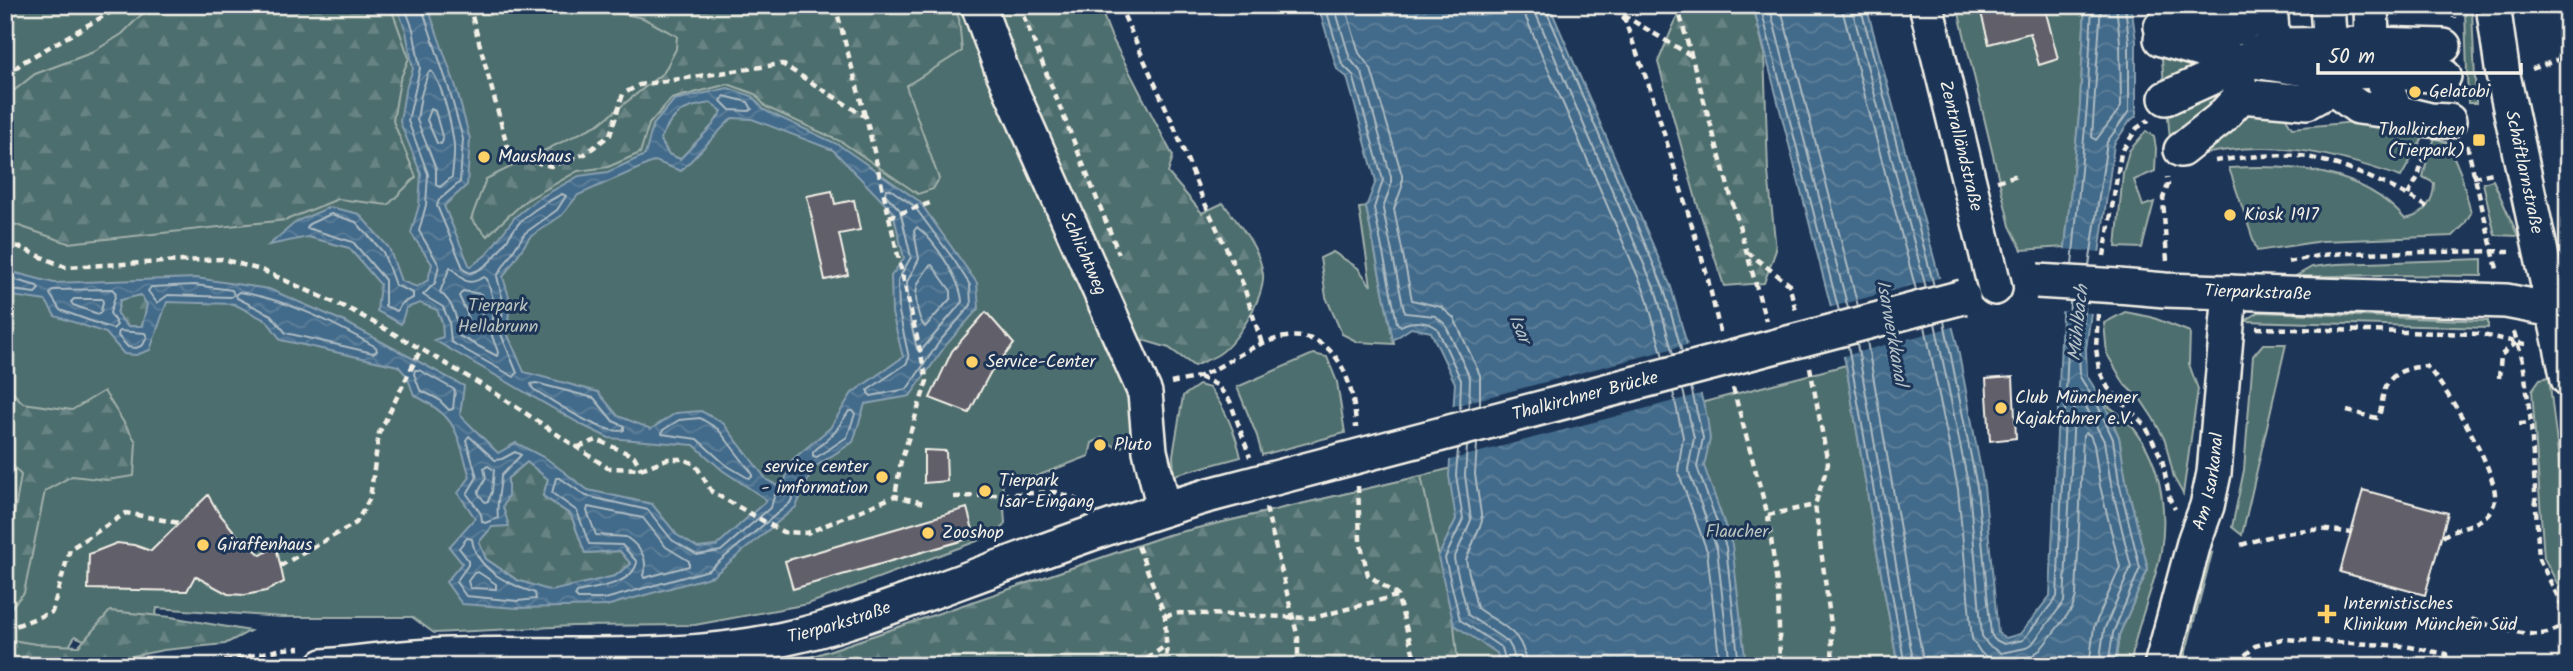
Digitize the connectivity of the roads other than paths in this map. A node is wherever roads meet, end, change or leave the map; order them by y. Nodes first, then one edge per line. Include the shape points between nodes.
1 (978, 5) edge
2 (1926, 5) edge
3 (2270, 5) edge
4 (2328, 5) edge
5 (2371, 5) edge
6 (2493, 5) edge
7 (2161, 33) dead end
8 (2375, 57) junction
9 (2243, 58) junction
10 (2444, 61) dead end
11 (2331, 68) junction
12 (2161, 107) road end
13 (2397, 112) junction
14 (2440, 125) road end
15 (2183, 166) road end
16 (1995, 288) junction
17 (2230, 292) junction
18 (1963, 297) joint
19 (2561, 312) edge
20 (2568, 379) edge
21 (1210, 495) joint
22 (1164, 509) junction
23 (315, 657) edge
24 (681, 659) edge
25 (2161, 666) edge

1 - 22 street, Schlichtweg via 1002,70 1145,393 1150,451
2 - 16 street, Zentralländstraße
3 - 9 street
4 - 11 street
5 - 8 street
6 - 19 street, Schäftlarnstraße via 2503,75
7 - 9 street via 2212,18
8 - 10 street
8 - 11 street
8 - 13 street
9 - 11 street
9 - 11 street via 2307,102
9 - 12 street
9 - 15 street via 2220,119
11 - 13 street via 2358,107
13 - 14 street
16 - 17 street, Tierparkstraße, bridge via 2037,281
16 - 18 street, Tierparkstraße
17 - 19 street, Tierparkstraße via 2506,301
17 - 25 street, Am Isarkanal via 2214,472
18 - 21 street, Thalkirchner Brücke, bridge
19 - 20 street, Schäftlarnstraße
21 - 22 street, Tierparkstraße
22 - 24 street, Tierparkstraße via 834,626
23 - 24 street, Tierparkstraße via 635,655

